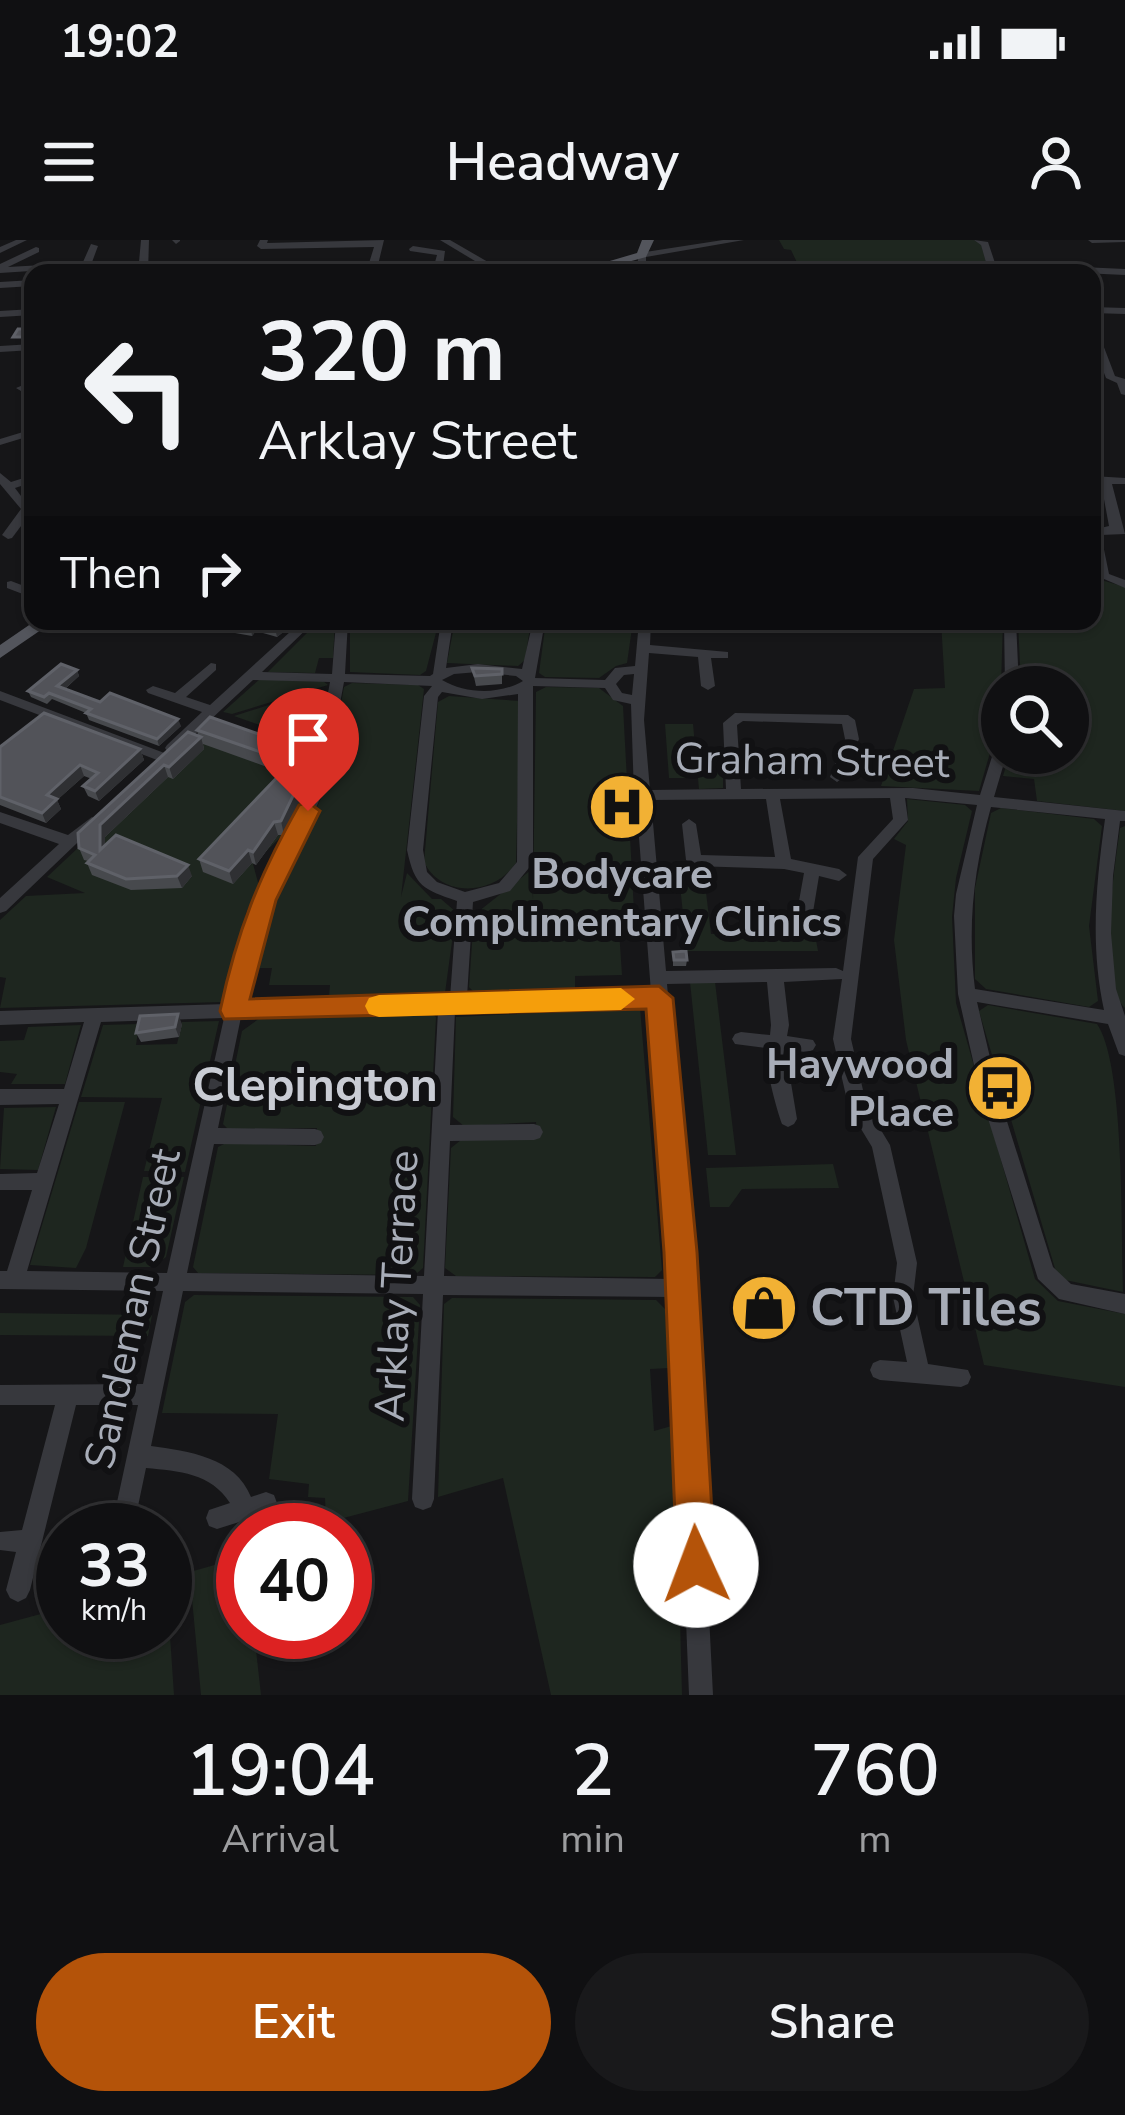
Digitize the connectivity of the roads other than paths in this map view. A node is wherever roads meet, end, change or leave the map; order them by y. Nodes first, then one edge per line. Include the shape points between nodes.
1 (23, 240) edge
2 (444, 240) edge
3 (740, 240) edge
4 (1092, 240) edge
5 (1124, 240) edge
6 (379, 242) edge
7 (262, 243) edge
8 (335, 243) edge
9 (278, 246) junction
10 (90, 249) dead end
11 (413, 249) dead end
12 (0, 250) edge
13 (448, 251) junction
14 (27, 253) dead end
15 (644, 256) edge
16 (86, 264) edge
17 (267, 264) edge
18 (442, 264) edge
19 (480, 264) edge
20 (608, 264) edge
21 (0, 269) edge
22 (1101, 352) edge
23 (1101, 377) edge
24 (1111, 378) junction
25 (1125, 392) edge
26 (1101, 484) edge
27 (1120, 530) edge
28 (1101, 564) edge
29 (1125, 584) edge
30 (33, 630) edge
31 (299, 630) edge
32 (341, 630) edge
33 (445, 630) edge
34 (537, 630) edge
35 (644, 630) edge
36 (1010, 630) edge
37 (643, 648) junction
38 (0, 653) edge
39 (723, 655) dead end
40 (704, 656) junction
41 (1011, 666) edge
42 (211, 668) dead end
43 (640, 670) junction
44 (250, 676) junction
45 (338, 678) junction
46 (436, 680) junction
47 (528, 682) junction
48 (608, 684) junction
49 (708, 686) dead end
50 (154, 690) dead end
51 (0, 695) edge
52 (176, 698) junction
53 (636, 700) junction
54 (212, 711) junction
55 (45, 712) junction
56 (26, 728) edge
57 (828, 753) dead end
58 (162, 757) junction
59 (844, 757) junction
60 (147, 771) edge
61 (993, 774) edge
62 (837, 777) dead end
63 (897, 793) junction
64 (734, 794) junction
65 (772, 794) junction
66 (641, 795) junction
67 (984, 800) junction
68 (103, 812) edge
69 (1119, 816) edge
70 (0, 817) edge
71 (689, 824) dead end
72 (70, 842) junction
73 (784, 863) junction
74 (812, 870) junction
75 (839, 875) dead end
76 (465, 898) junction
77 (0, 908) edge
78 (804, 918) dead end
79 (836, 974) dead end
80 (775, 976) junction
81 (658, 988) junction
82 (966, 994) junction
83 (452, 1004) junction
84 (234, 1011) junction
85 (95, 1015) junction
86 (0, 1018) edge
87 (1119, 1020) edge
88 (742, 1039) dead end
89 (776, 1042) junction
90 (807, 1045) dead end
91 (1125, 1048) edge
92 (70, 1096) junction
93 (0, 1097) edge
94 (788, 1119) dead end
95 (534, 1132) dead end
96 (440, 1133) junction
97 (207, 1136) junction
98 (315, 1137) dead end
99 (44, 1181) junction
100 (0, 1182) edge
101 (7, 1280) edge
102 (174, 1283) junction
103 (433, 1287) junction
104 (681, 1288) junction
105 (1125, 1304) edge
106 (880, 1370) dead end
107 (920, 1374) junction
108 (961, 1377) dead end
109 (148, 1394) junction
110 (0, 1395) edge
111 (68, 1396) junction
112 (138, 1456) junction
113 (423, 1499) dead end
114 (128, 1503) edge
115 (252, 1503) edge
116 (5, 1540) dead end
117 (31, 1541) junction
118 (18, 1590) dead end
119 (701, 1695) edge

1 - 12 street
2 - 13 street
3 - 15 street
4 - 5 street
6 - 8 street
7 - 9 street
8 - 9 street
9 - 17 street
10 - 16 street
11 - 13 street
13 - 18 street
13 - 19 street
14 - 21 street
15 - 20 main road
22 - 24 street
23 - 24 street
24 - 25 street
26 - 27 street
28 - 29 street via 1103,576
30 - 38 main road
31 - 44 street
32 - 45 street, Sandeman Street
33 - 46 street
34 - 47 street
35 - 37 street
36 - 41 street
37 - 40 street
37 - 43 street
39 - 40 street
40 - 49 street
42 - 52 street
43 - 48 street via 620,671
43 - 53 street
44 - 45 street
44 - 54 street
45 - 46 street
45 - 84 street, Sandeman Street via 317,790 263,900
46 - 47 street
46 - 76 street via 415,862 431,886
47 - 48 street
47 - 76 street via 524,863 503,887
48 - 53 street via 618,697
50 - 52 street
51 - 55 street
52 - 54 street
53 - 66 street
54 - 58 street
55 - 56 street
55 - 58 street
57 - 59 street
58 - 60 street
59 - 62 street
59 - 64 street via 852,739 842,716 733,718
61 - 67 street
63 - 65 street, Graham Street
63 - 67 street, Graham Street
63 - 107 street via 901,820 866,857 859,888 842,1040 858,1109 881,1145
64 - 65 street, Graham Street
64 - 66 street, Graham Street
65 - 73 street
66 - 81 street
67 - 69 street, Graham Street
67 - 82 street via 964,898
68 - 72 street
69 - 87 street via 1099,914
70 - 72 street
71 - 73 street via 694,860
72 - 77 street
73 - 74 street
74 - 75 street
74 - 78 street
76 - 83 street, Arklay Terrace
79 - 80 street
80 - 81 street
80 - 89 street
81 - 83 street
81 - 104 street
82 - 87 street
82 - 105 street via 1045,1272 1066,1292
83 - 84 street
83 - 96 street, Arklay Terrace
84 - 85 street
84 - 97 street, Sandeman Street
85 - 86 street
85 - 92 street
87 - 91 street
88 - 89 street
89 - 90 street
89 - 94 street via 773,1063
92 - 93 street
92 - 99 street
95 - 96 street
96 - 103 street, Arklay Terrace
97 - 98 street
97 - 102 street, Sandeman Street
99 - 100 street
99 - 101 street
101 - 102 street
102 - 103 street
102 - 109 street, Sandeman Street
103 - 104 street
103 - 113 street, Arklay Terrace
104 - 119 street
106 - 107 street
107 - 108 street
109 - 111 street
109 - 112 street, Sandeman Street
110 - 111 street
111 - 117 street
112 - 114 street, Sandeman Street
112 - 115 street via 227,1477
116 - 117 street
117 - 118 street

